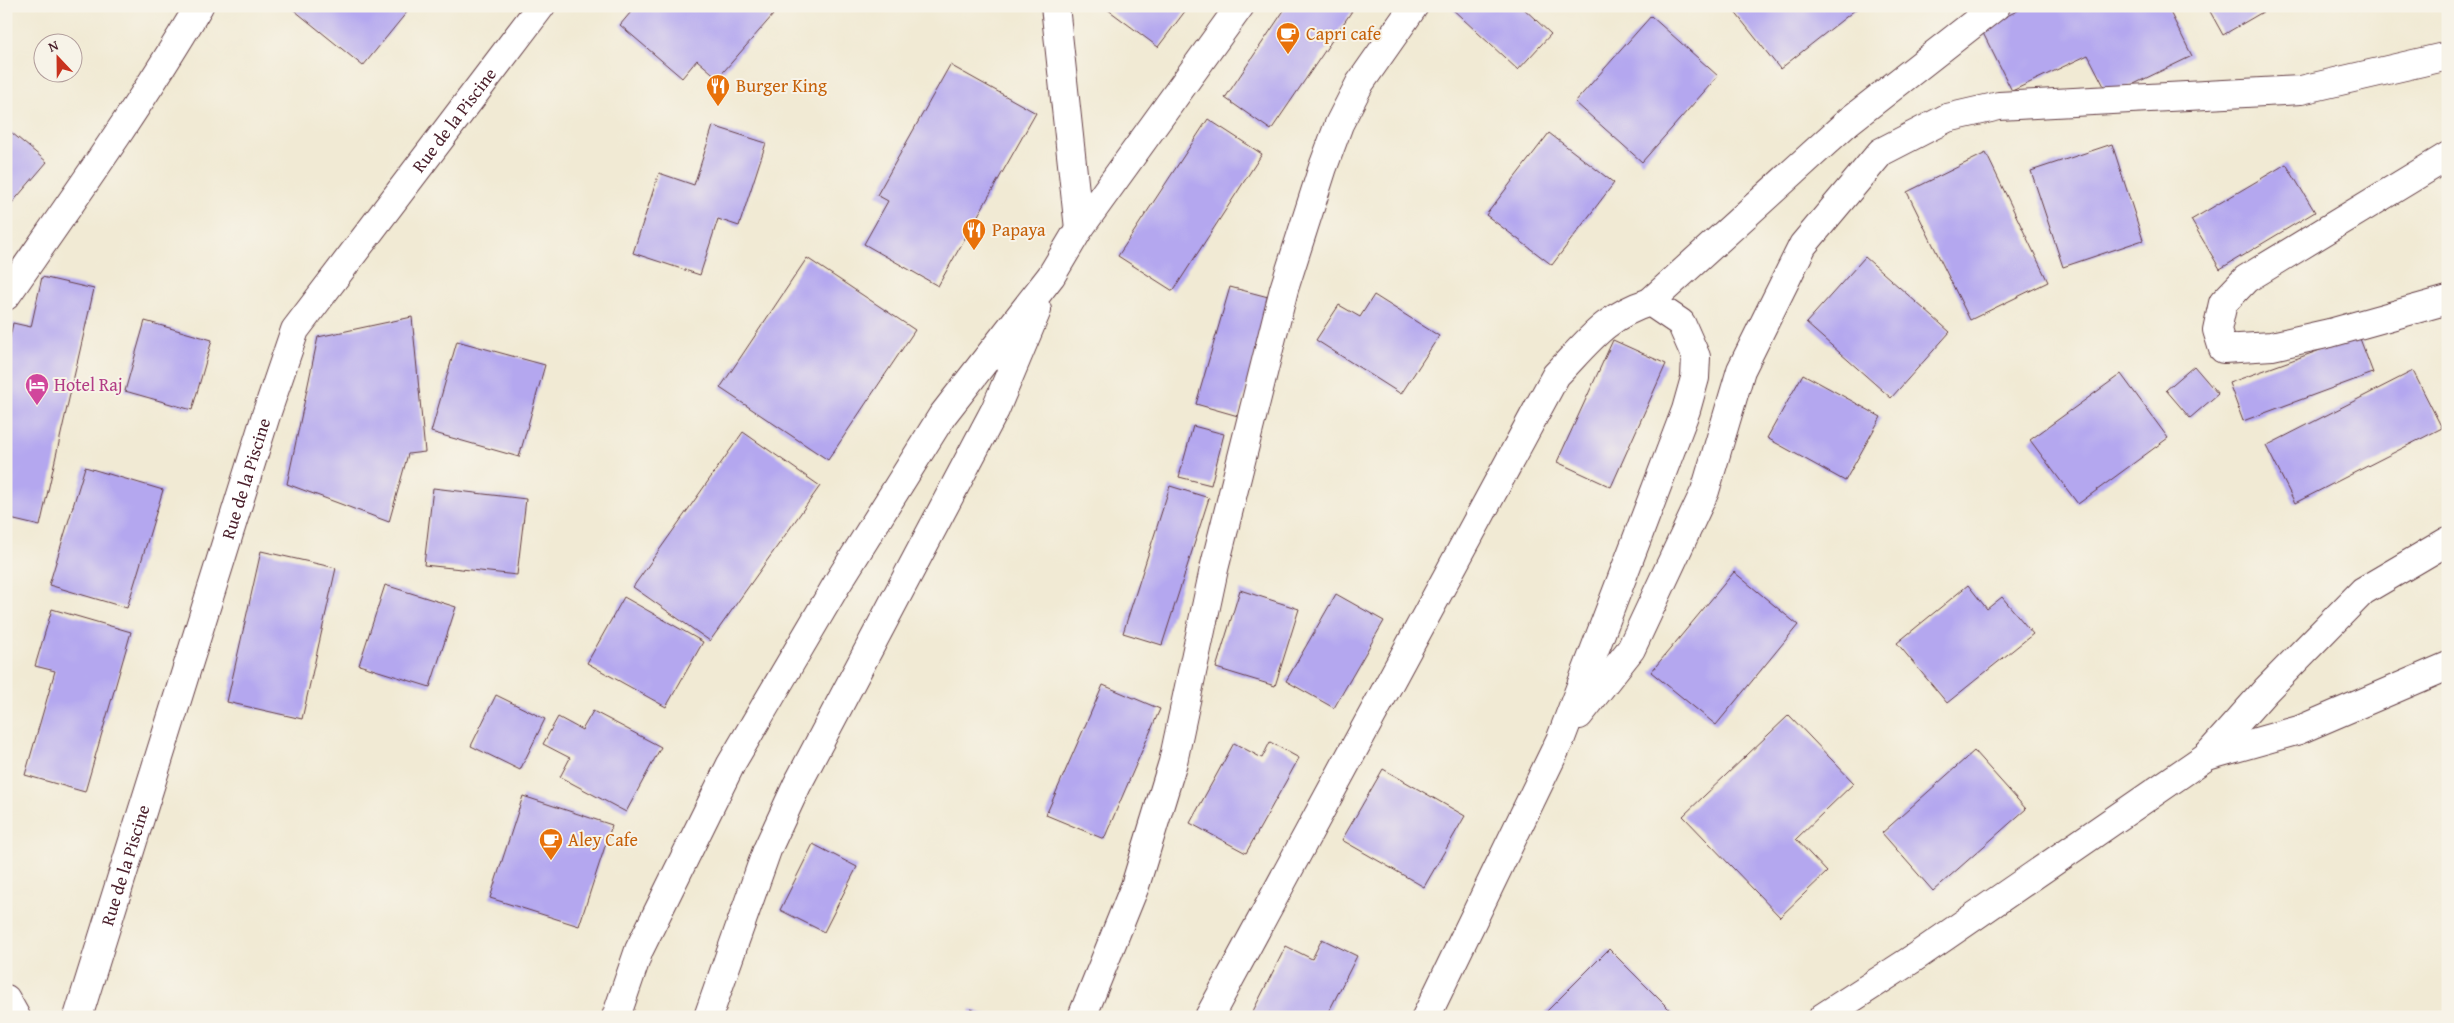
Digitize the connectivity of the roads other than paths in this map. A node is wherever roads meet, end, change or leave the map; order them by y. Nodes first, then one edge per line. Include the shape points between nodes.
1 (199, 6) edge
2 (540, 6) edge
3 (1055, 6) edge
4 (1240, 6) edge
5 (1414, 6) edge
6 (1996, 6) edge
7 (2448, 56) edge
8 (2448, 156) edge
9 (1079, 229) junction
10 (1051, 276) junction
11 (6, 296) edge
12 (2448, 300) edge
13 (1650, 302) junction
14 (2448, 541) edge
15 (2448, 666) edge
16 (1562, 738) junction
17 (2207, 756) junction
18 (6, 999) edge
19 (16, 1017) edge
20 (78, 1017) edge
21 (616, 1017) edge
22 (708, 1017) edge
23 (1082, 1017) edge
24 (1209, 1017) edge
25 (1426, 1017) edge
26 (1823, 1017) edge

1 - 11 street via 81,189
2 - 20 street, Rue de la Piscine via 295,330
3 - 9 street
4 - 9 street
5 - 23 street via 1360,82 1339,124 1324,167 1284,289 1214,569 1173,762 1135,886
6 - 13 street via 1849,121
7 - 16 street via 2301,90 1999,106 1947,118 1881,152 1803,246 1741,370 1705,491 1631,649
8 - 12 street via 2246,279 2223,303 2217,330 2223,349 2272,346
9 - 10 street
10 - 21 street via 942,416 736,755 639,950
10 - 22 street via 995,410 797,785 768,850
13 - 16 street via 1681,323 1696,357 1695,378 1686,410
13 - 24 street via 1626,310 1600,328 1556,375
14 - 17 street via 2363,591
15 - 17 street via 2299,730
16 - 25 street
17 - 26 street
18 - 19 street

